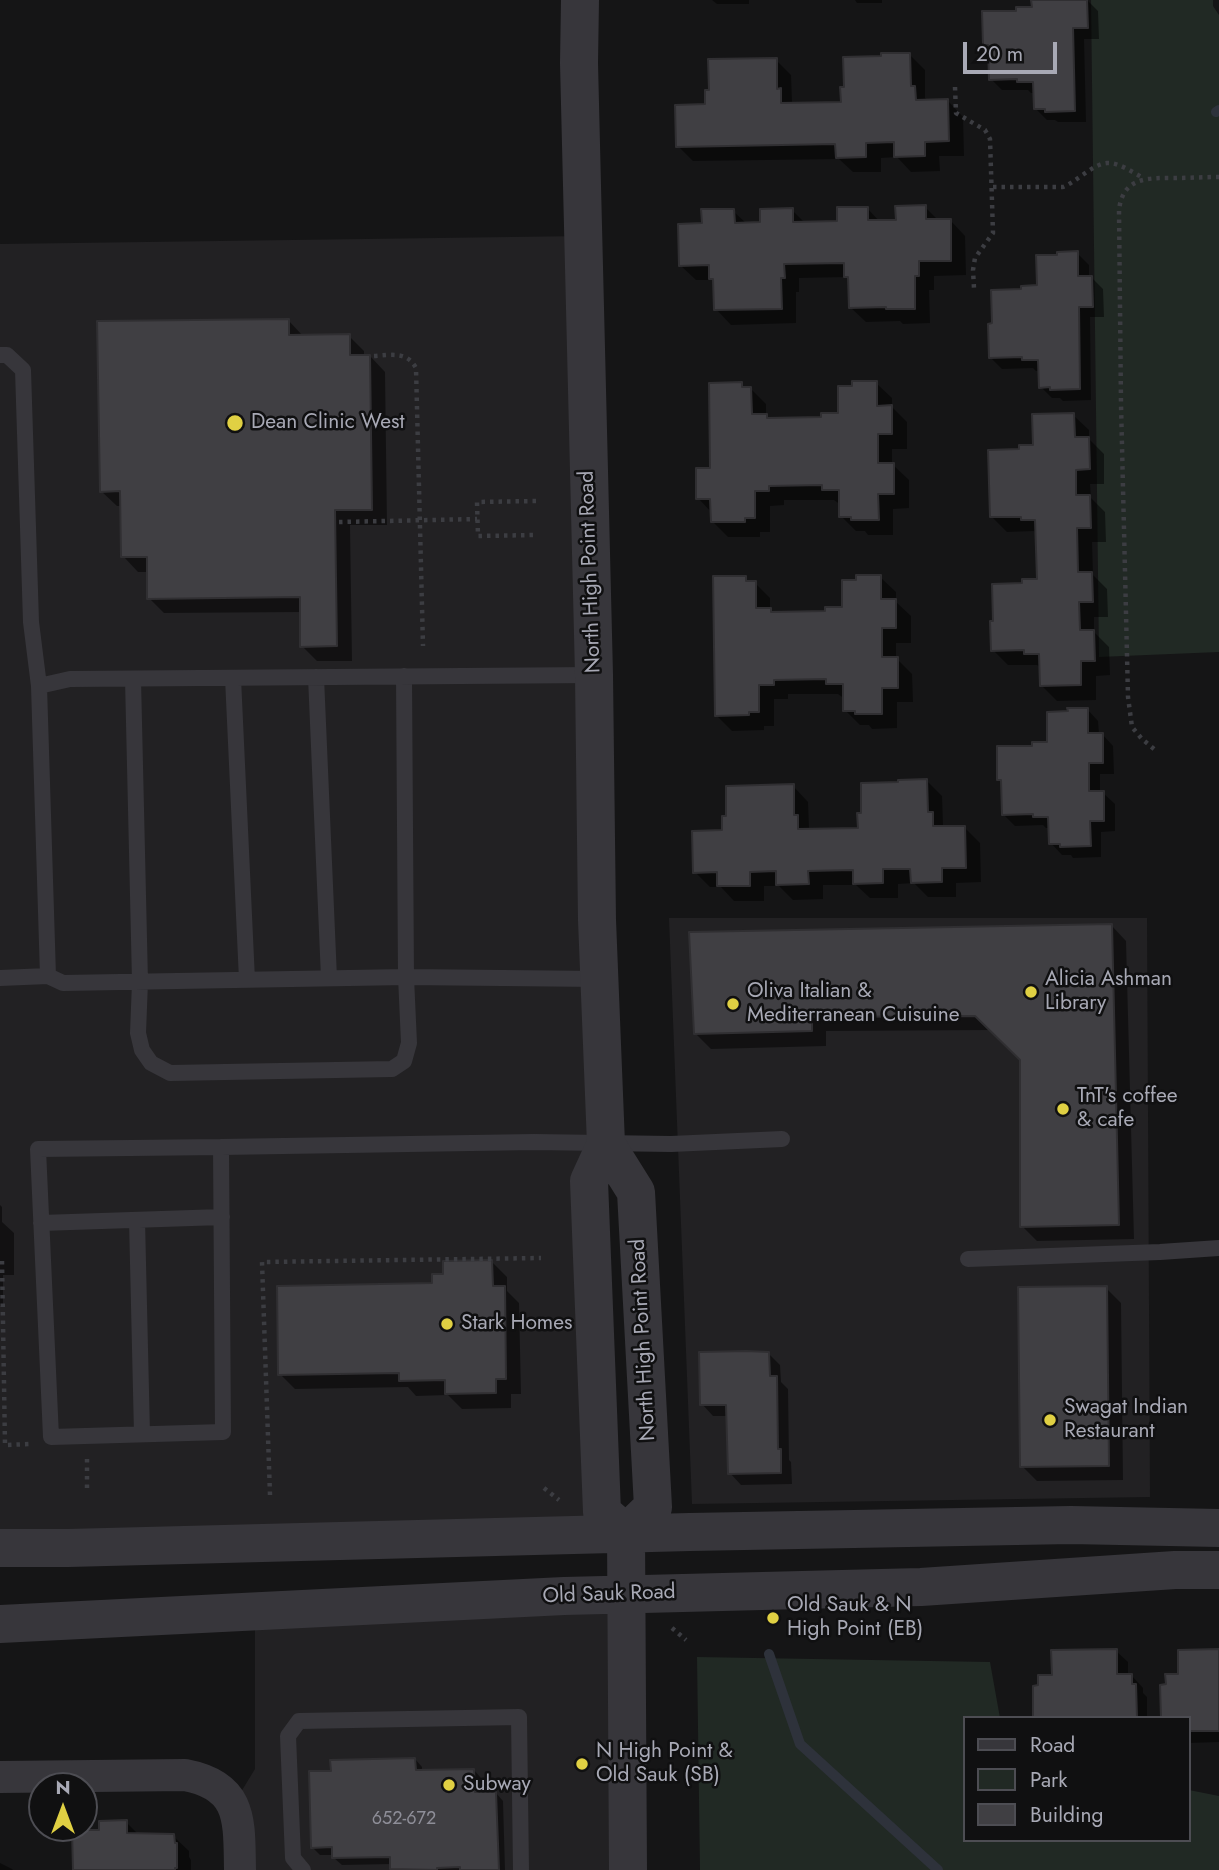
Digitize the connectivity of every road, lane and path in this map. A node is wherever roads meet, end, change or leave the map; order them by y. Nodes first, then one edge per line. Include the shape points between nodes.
1 (580, 0) edge
2 (955, 88) dead end
3 (1219, 177) edge
4 (1144, 178) junction
5 (993, 187) junction
6 (974, 288) dead end
7 (0, 355) edge
8 (374, 356) dead end
9 (536, 500) dead end
10 (477, 519) junction
11 (420, 520) junction
12 (339, 523) dead end
13 (536, 534) dead end
14 (423, 646) dead end
15 (594, 675) junction
16 (404, 676) junction
17 (316, 677) junction
18 (233, 678) junction
19 (134, 679) junction
20 (39, 686) junction
21 (1154, 749) dead end
22 (48, 976) junction
23 (406, 977) junction
24 (0, 978) edge
25 (329, 978) junction
26 (599, 979) junction
27 (247, 980) junction
28 (140, 982) junction
29 (782, 1139) dead end
30 (606, 1144) junction
31 (221, 1147) junction
32 (222, 1217) junction
33 (136, 1220) junction
34 (41, 1223) junction
35 (1219, 1248) edge
36 (541, 1258) dead end
37 (968, 1259) dead end
38 (142, 1434) junction
39 (544, 1488) dead end
40 (270, 1495) dead end
41 (559, 1500) dead end
42 (1219, 1528) edge
43 (626, 1533) junction
44 (0, 1548) edge
45 (1219, 1570) edge
46 (627, 1594) junction
47 (0, 1624) edge
48 (672, 1628) dead end
49 (686, 1640) dead end
50 (0, 1777) edge
51 (240, 1870) edge
52 (303, 1870) edge
53 (521, 1870) edge
54 (628, 1870) edge

1 - 15 street, North High Point Road
2 - 5 path via 956,113 985,130 990,139
3 - 4 path
4 - 5 path via 1107,163 1063,187
4 - 21 path via 1120,198 1121,404 1128,697 1132,727
5 - 6 path via 993,233 975,258
7 - 20 lane via 7,355 23,370 31,622
8 - 11 path via 401,355 416,368
9 - 10 path via 477,502
10 - 11 path
10 - 13 path via 478,536
11 - 12 path
11 - 14 path
15 - 16 lane
15 - 26 street, North High Point Road
16 - 17 lane
16 - 23 lane
17 - 18 lane
17 - 25 lane
18 - 19 lane
18 - 27 lane
19 - 20 lane via 70,679
19 - 28 lane
20 - 22 lane
22 - 24 lane
22 - 28 lane via 63,983
23 - 25 lane
23 - 26 lane
23 - 28 lane via 410,1043 404,1060 392,1069 170,1073 151,1063 142,1050
25 - 27 lane
26 - 30 street, North High Point Road
27 - 28 lane
29 - 30 lane
30 - 31 lane
30 - 43 street, North High Point Road via 589,1181 602,1512
30 - 43 street, North High Point Road via 636,1192 653,1507
31 - 32 lane
31 - 34 lane via 38,1149
32 - 33 lane
32 - 38 lane via 223,1432
33 - 34 lane
33 - 38 lane
34 - 38 lane via 51,1437
35 - 37 lane
36 - 40 path via 262,1262
39 - 41 path
42 - 43 street via 1072,1525
43 - 44 street
43 - 46 street
45 - 46 street, Old Sauk Road via 921,1587
46 - 47 street, Old Sauk Road
46 - 54 street
48 - 49 path
50 - 51 street via 185,1775 202,1779 216,1785 233,1805
52 - 53 lane via 293,1858 288,1736 299,1721 519,1717

